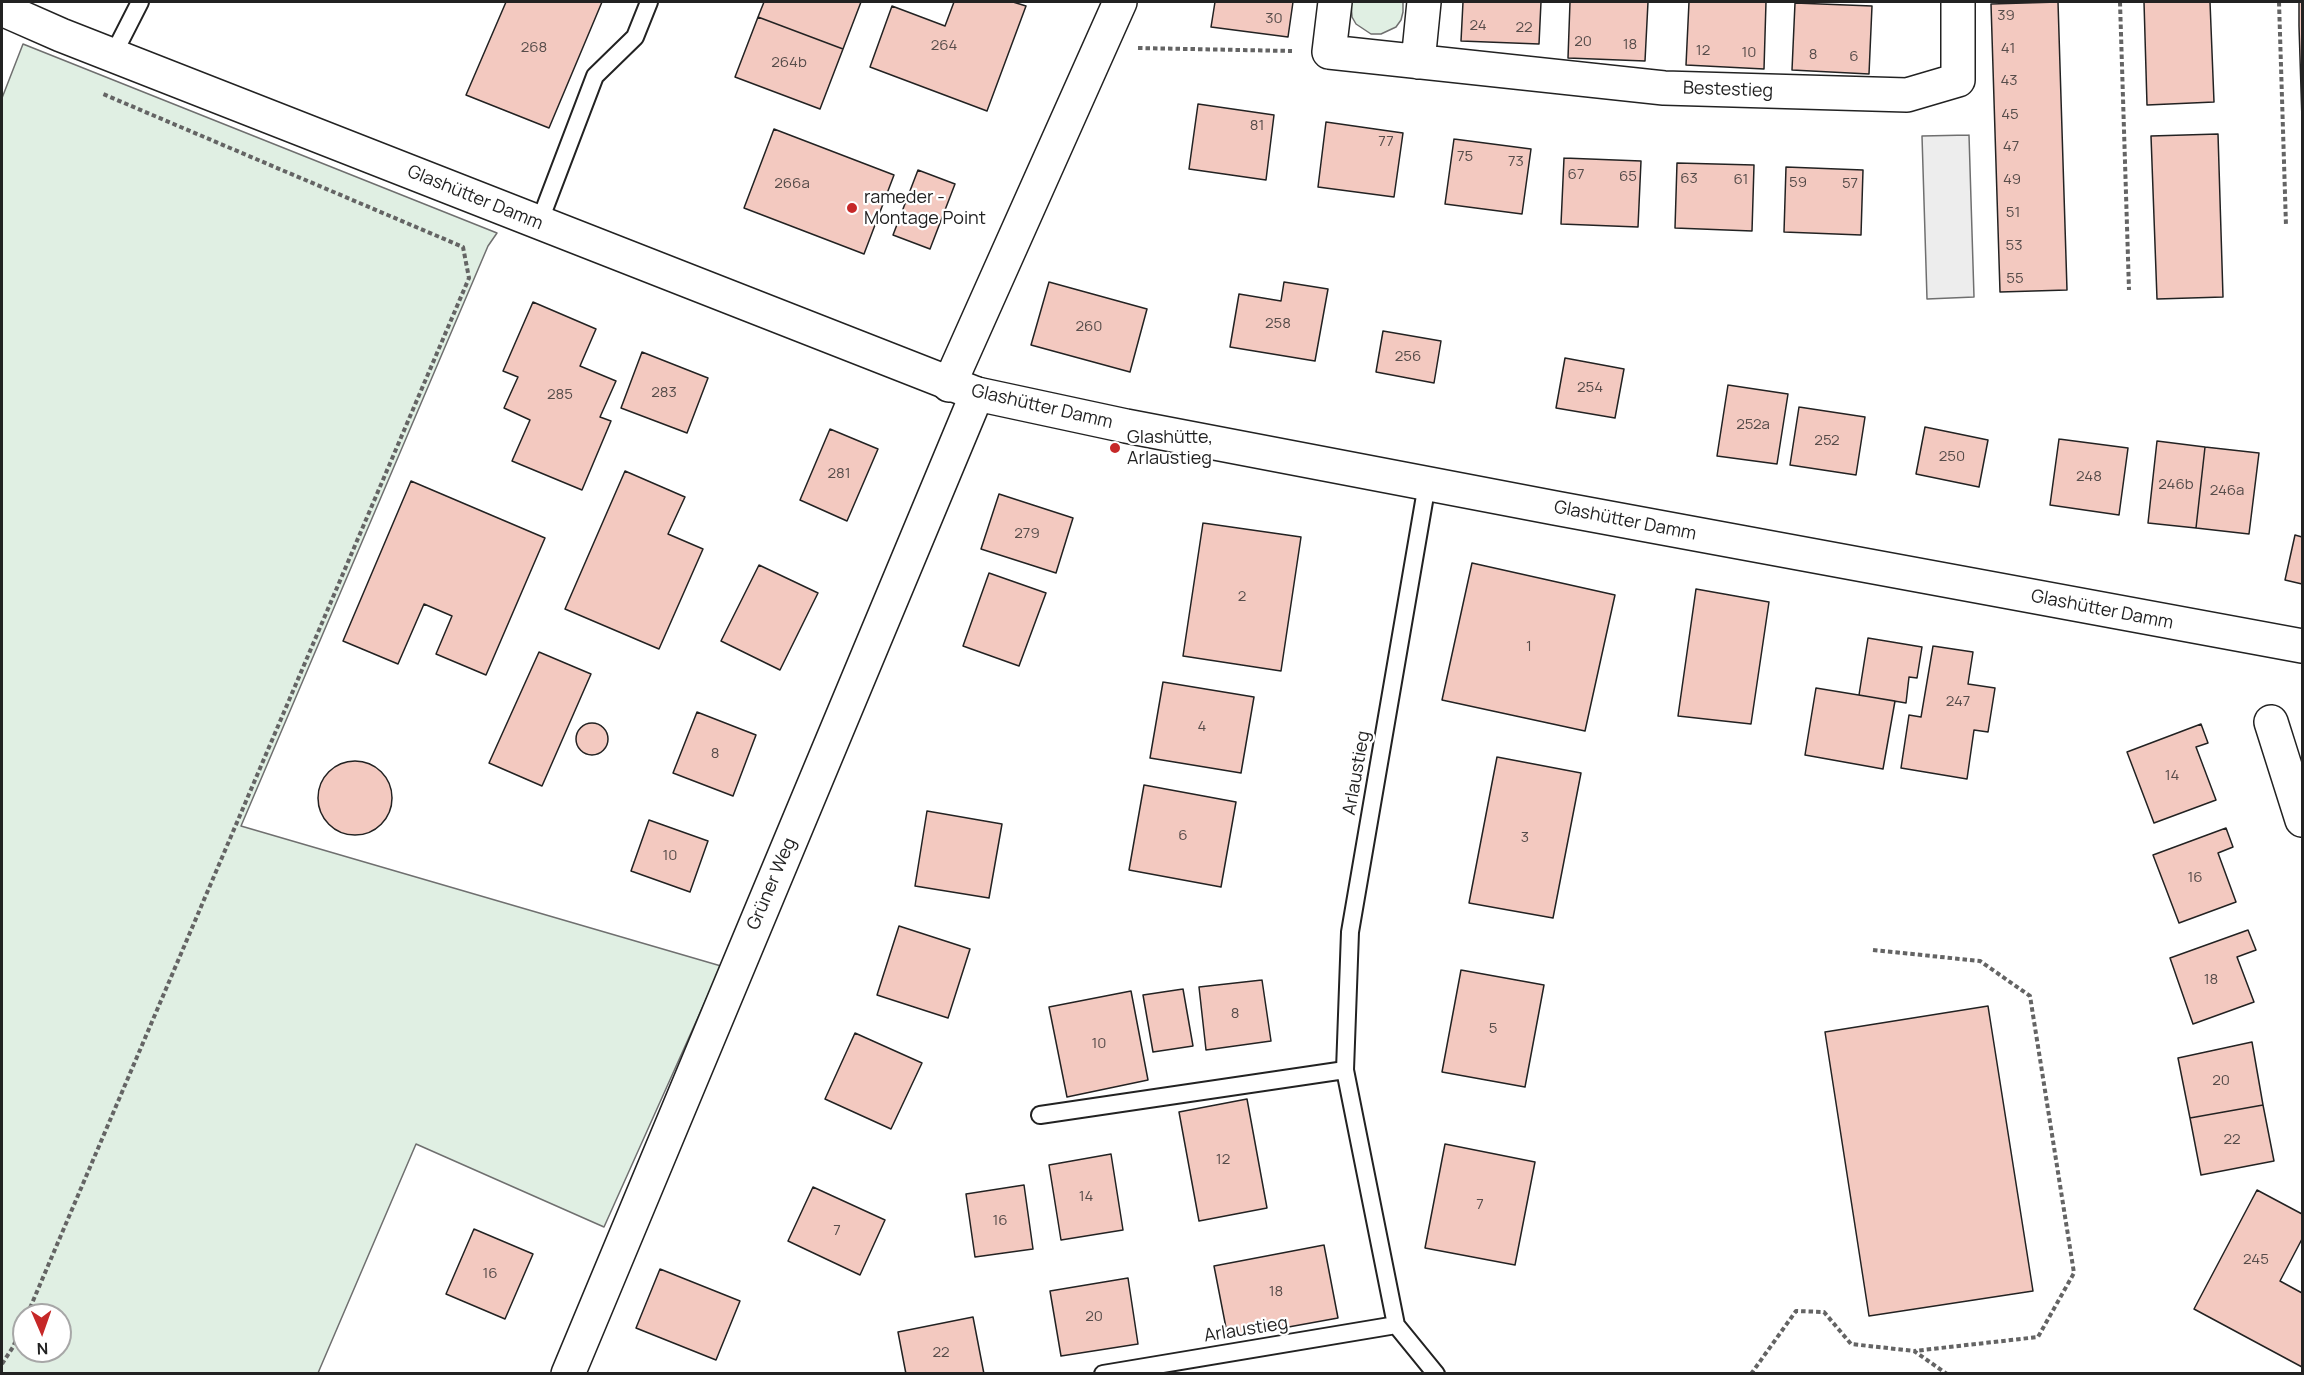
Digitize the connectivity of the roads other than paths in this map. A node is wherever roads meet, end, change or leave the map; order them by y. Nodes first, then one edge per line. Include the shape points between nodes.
1 (140, 2) edge
2 (649, 2) edge
3 (1120, 2) edge
4 (1335, 2) edge
5 (1424, 2) edge
6 (1958, 2) edge
7 (2, 9) edge
8 (113, 55) junction
9 (1418, 62) junction
10 (539, 223) junction
11 (963, 390) junction
12 (1427, 484) junction
13 (2302, 646) edge
14 (2271, 722) dead end
15 (2302, 820) edge
16 (1345, 1070) junction
17 (1040, 1115) dead end
18 (1396, 1324) junction
19 (567, 1374) edge
20 (1103, 1374) edge
21 (1436, 1374) edge

1 - 8 lane
2 - 10 lane via 635,37 595,76
3 - 11 street, Glashütter Damm
4 - 9 street, Bestestieg via 1329,52
5 - 9 street
6 - 9 street, Bestestieg via 1958,80 1906,95 1664,88
7 - 8 street, Glashütter Damm
8 - 10 street, Glashütter Damm
10 - 11 street, Glashütter Damm
11 - 12 street, Glashütter Damm
11 - 19 street, Grüner Weg
12 - 13 street, Glashütter Damm
12 - 16 lane, Arlaustieg via 1350,932
14 - 15 street
16 - 17 lane
16 - 18 lane, Arlaustieg
18 - 20 lane, Arlaustieg
18 - 21 lane, Arlaustieg

